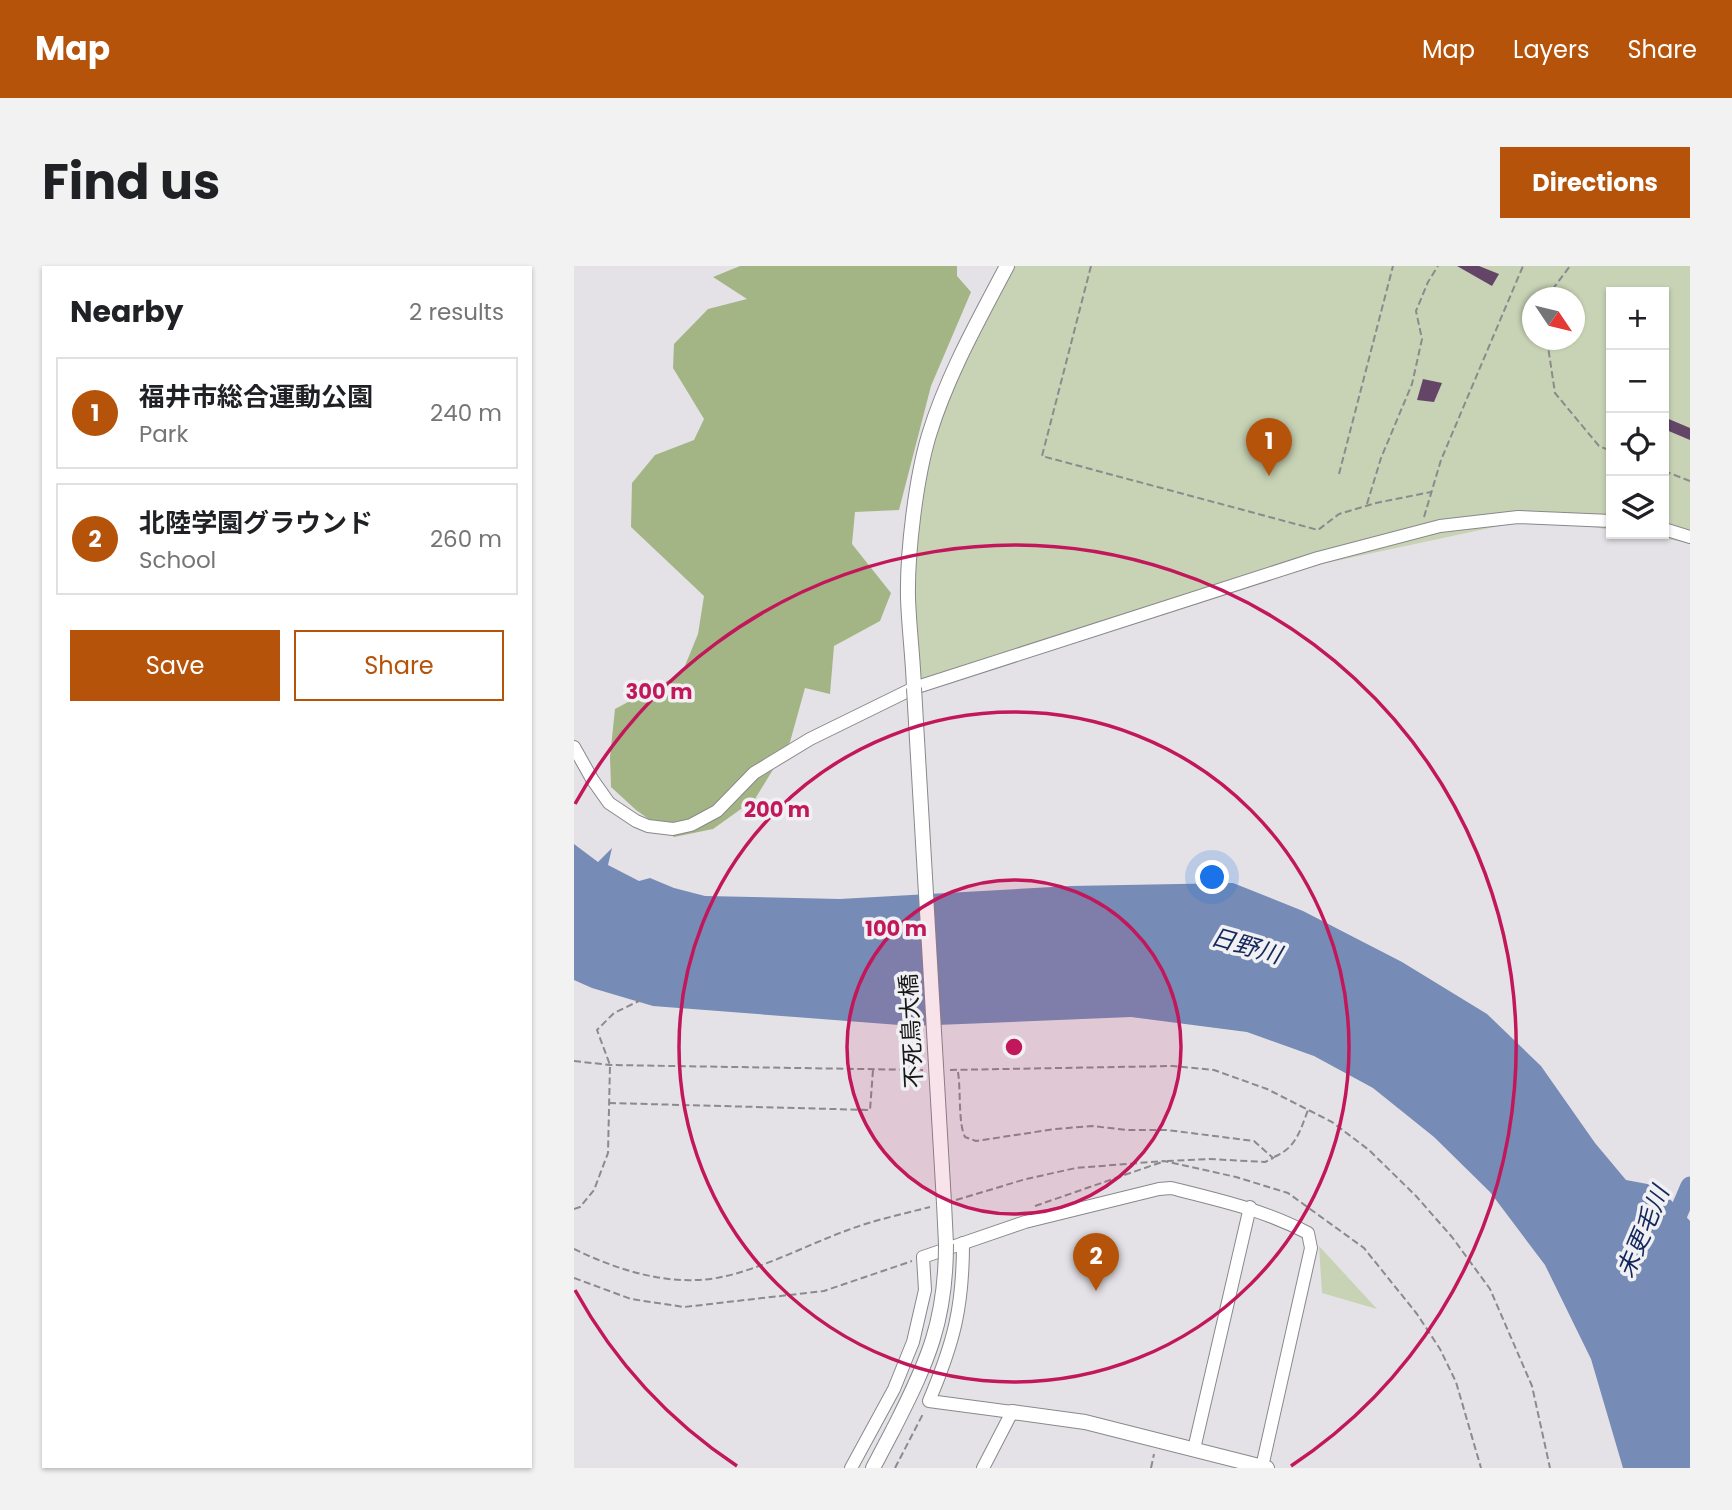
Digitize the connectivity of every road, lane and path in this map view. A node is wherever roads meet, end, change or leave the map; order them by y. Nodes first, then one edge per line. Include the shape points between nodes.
1 (1007, 266) edge
2 (1091, 266) edge
3 (1393, 266) edge
4 (1438, 266) edge
5 (1523, 266) edge
6 (1570, 266) edge
7 (1554, 287) edge
8 (1549, 350) edge
9 (1606, 449) edge
10 (1669, 473) edge
11 (1339, 474) dead end
12 (1690, 481) edge
13 (1432, 492) junction
14 (1367, 505) junction
15 (1606, 521) edge
16 (1420, 531) junction
17 (1669, 531) edge
18 (1690, 537) edge
19 (914, 688) junction
20 (574, 747) edge
21 (641, 1000) dead end
22 (873, 1069) dead end
23 (958, 1070) dead end
24 (609, 1103) junction
25 (1273, 1158) junction
26 (1164, 1161) junction
27 (944, 1203) junction
28 (1250, 1207) junction
29 (574, 1209) edge
30 (1025, 1222) junction
31 (963, 1242) junction
32 (574, 1249) edge
33 (923, 1257) junction
34 (574, 1278) edge
35 (929, 1401) junction
36 (1012, 1412) junction
37 (1157, 1440) junction
38 (1194, 1448) junction
39 (1226, 1464) edge
40 (1264, 1467) edge
41 (851, 1468) edge
42 (873, 1468) edge
43 (895, 1468) edge
44 (983, 1468) edge
45 (1151, 1468) edge
46 (1481, 1468) edge
47 (1550, 1468) edge

1 - 19 street, 不死鳥大橋 via 959,360 929,435 912,536 908,597
2 - 14 path via 1042,456 1318,530 1339,514
3 - 11 path
4 - 14 path via 1416,311 1422,339 1412,384 1381,457
5 - 13 path via 1441,460
6 - 7 path
8 - 9 path via 1555,393
10 - 12 path
13 - 14 path
13 - 16 path
15 - 16 street via 1518,517
16 - 19 street via 1318,558
17 - 18 street
19 - 20 street via 810,739 754,773 717,811 673,829 648,826 609,803
19 - 27 street, 不死鳥大橋, bridge
21 - 24 path via 614,1013 597,1030 610,1065
22 - 24 path via 870,1110
23 - 25 path via 961,1129 965,1137 976,1141 1092,1126 1167,1130 1254,1141
24 - 29 path via 607,1153 594,1190
25 - 26 path via 1265,1162
25 - 47 path via 1295,1143 1308,1109 1369,1150 1416,1196 1490,1289 1532,1386
26 - 27 path via 1076,1168
26 - 30 path via 1042,1203 1026,1211
26 - 46 path via 1288,1193 1364,1248 1440,1349 1456,1382
27 - 32 path via 851,1228 729,1276 697,1280 662,1278 614,1266
27 - 42 street, 不死鳥大橋, bridge via 946,1265 940,1314 926,1363
28 - 30 street via 1171,1188
28 - 38 street
28 - 40 street via 1308,1233 1311,1248
30 - 31 street
31 - 33 street
31 - 35 street via 958,1322
33 - 34 path via 824,1292 684,1307 631,1299
33 - 41 street via 925,1290 913,1342 894,1389
35 - 36 street
35 - 43 path
36 - 37 street via 1084,1422
36 - 44 street
37 - 38 street
37 - 45 path
38 - 39 street
39 - 40 street

